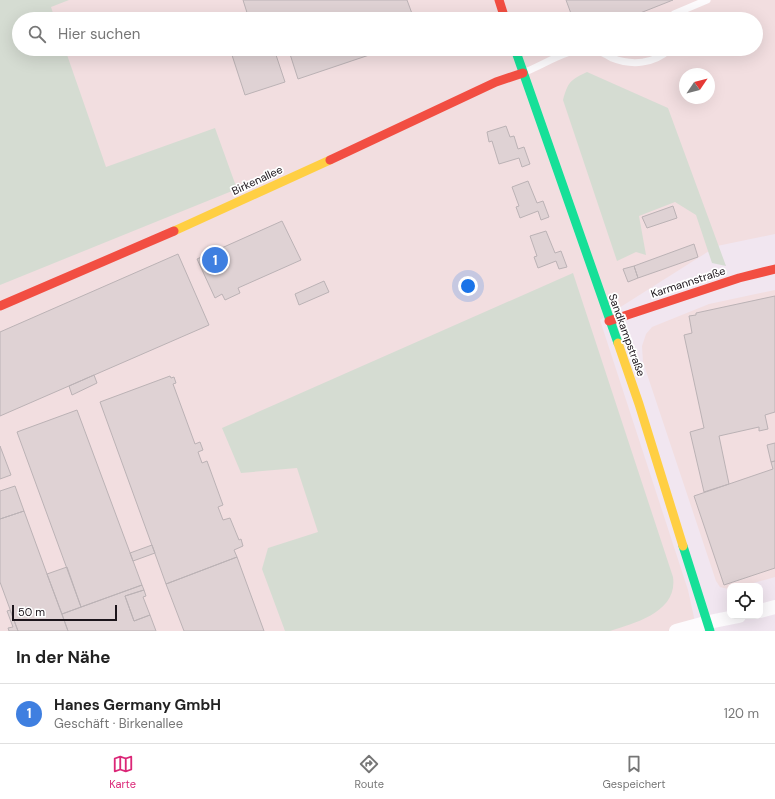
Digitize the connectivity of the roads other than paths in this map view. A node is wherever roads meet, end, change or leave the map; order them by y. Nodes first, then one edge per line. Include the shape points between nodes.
1 (499, 0) edge
2 (708, 0) edge
3 (503, 12) edge
4 (679, 12) edge
5 (517, 56) edge
6 (562, 56) edge
7 (609, 56) edge
8 (663, 56) edge
9 (523, 73) junction
10 (775, 269) edge
11 (0, 306) edge
12 (609, 321) junction
13 (775, 608) edge
14 (763, 610) edge
15 (730, 619) edge
16 (710, 626) edge
17 (676, 631) edge

1 - 3 street
2 - 4 lane
5 - 9 street, Sandkampstraße
6 - 9 lane
7 - 8 lane via 637,64
9 - 11 street, Birkenallee via 496,82 247,199
9 - 12 street, Sandkampstraße
10 - 12 street, Karmannstraße via 738,278
12 - 16 street, Sandkampstraße via 639,404
13 - 14 street
15 - 16 street
16 - 17 street

